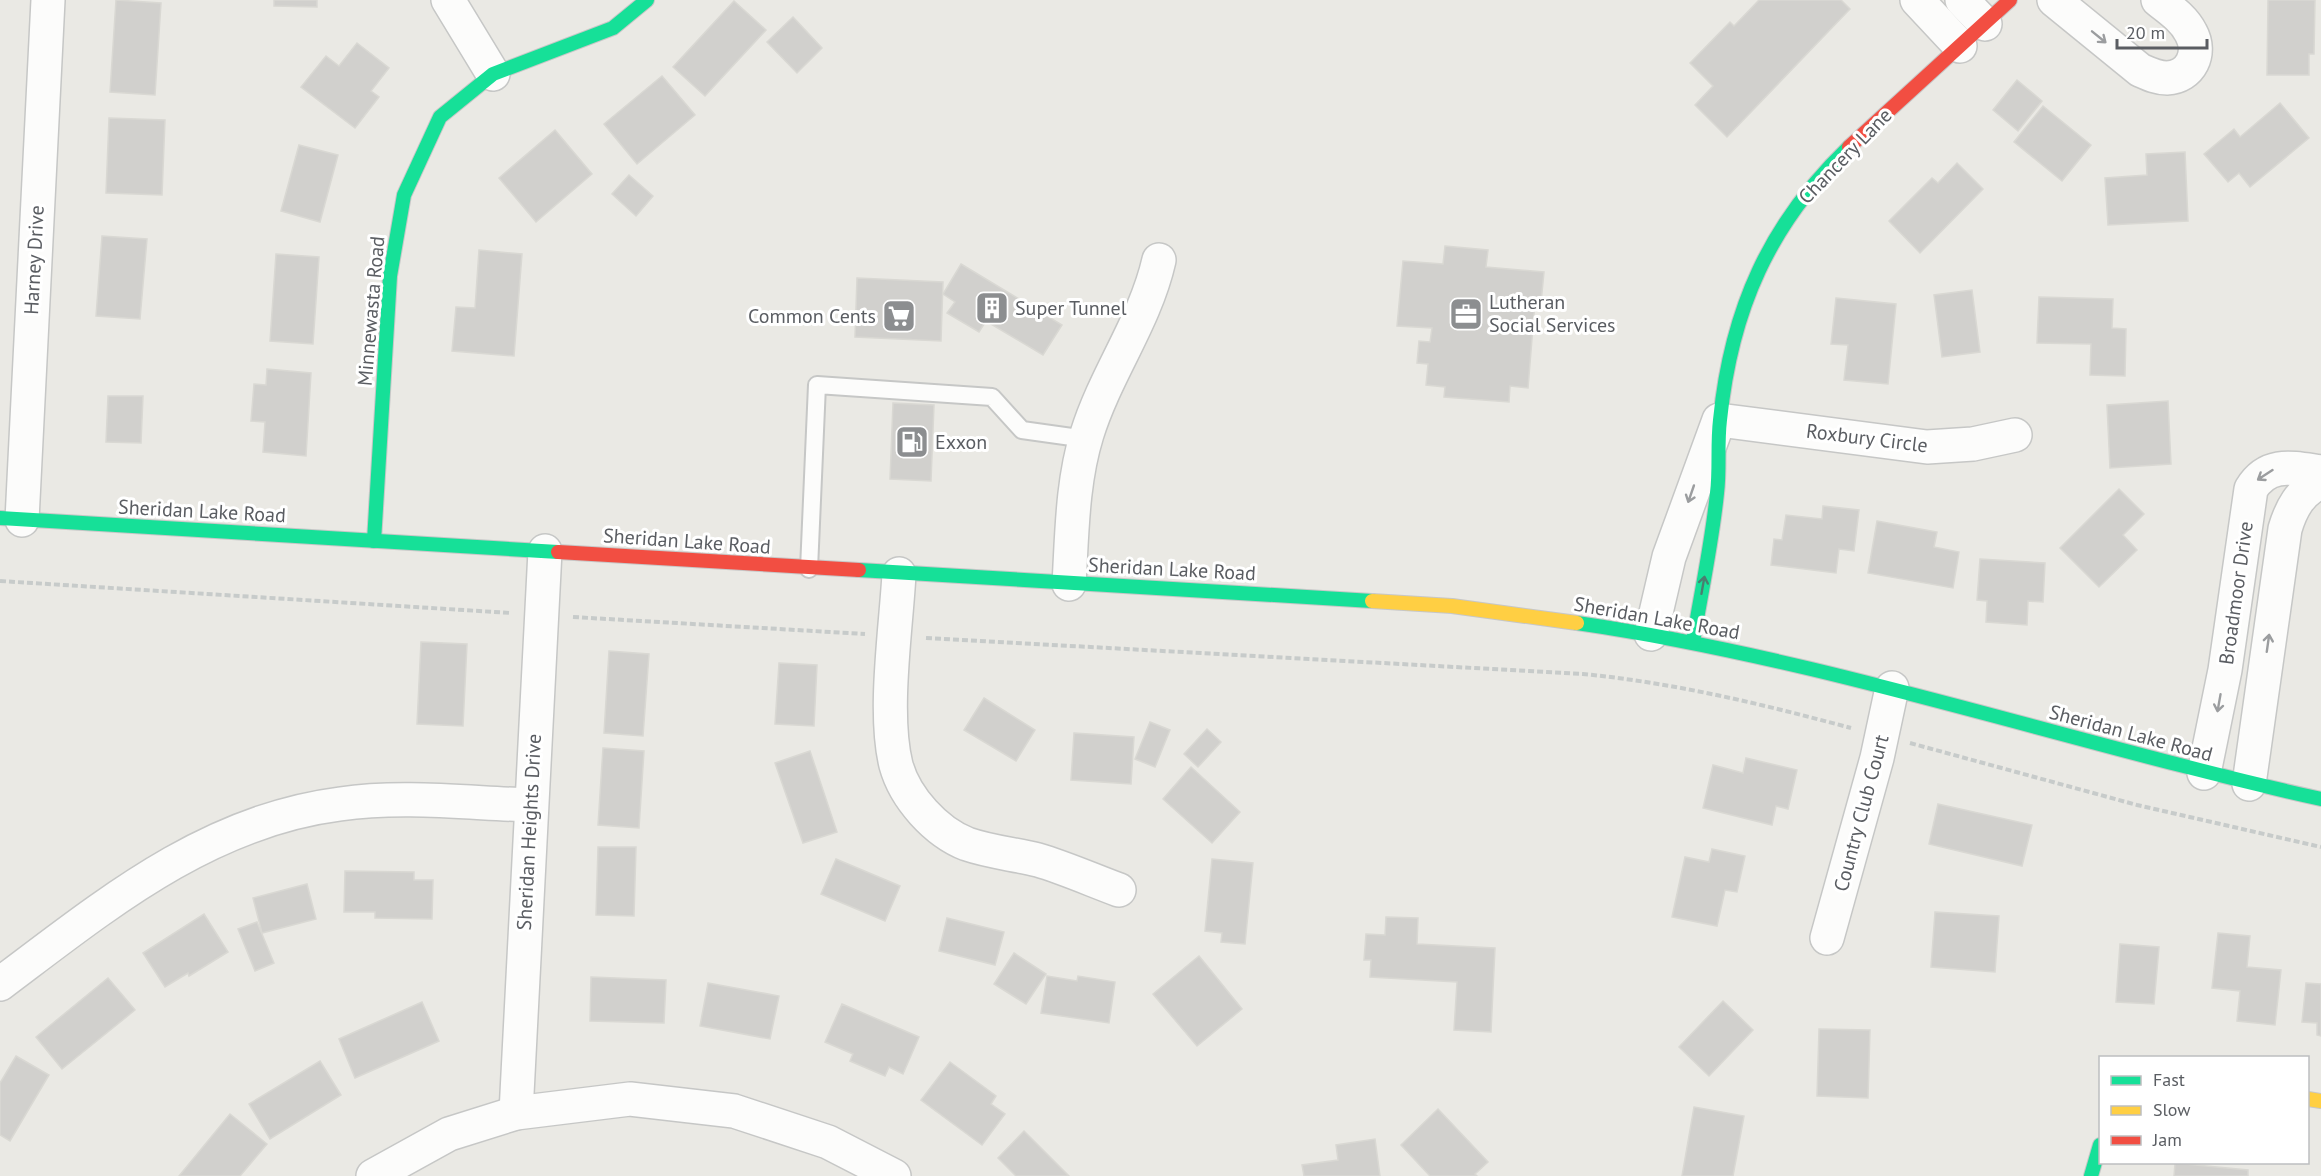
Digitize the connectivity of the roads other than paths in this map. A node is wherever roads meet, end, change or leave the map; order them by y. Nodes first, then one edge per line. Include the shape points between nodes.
1 (48, 0) edge
2 (448, 0) edge
3 (647, 0) edge
4 (1917, 0) edge
5 (1962, 0) edge
6 (2010, 0) edge
7 (2054, 0) edge
8 (2158, 0) edge
9 (1985, 24) junction
10 (1960, 46) junction
11 (493, 74) junction
12 (1160, 260) dead end
13 (1719, 420) junction
14 (2015, 435) dead end
15 (1086, 439) junction
16 (2321, 472) edge
17 (2321, 482) edge
18 (11, 519) edge
19 (374, 541) junction
20 (545, 551) junction
21 (809, 568) junction
22 (899, 574) junction
23 (1069, 584) junction
24 (1651, 634) junction
25 (1693, 642) junction
26 (1892, 688) junction
27 (2204, 773) junction
28 (2249, 784) junction
29 (2321, 799) edge
30 (530, 805) junction
31 (1119, 890) dead end
32 (1827, 938) dead end
33 (0, 984) edge
34 (516, 1113) junction
35 (2099, 1148) edge
36 (373, 1176) edge
37 (894, 1176) edge
38 (2091, 1176) edge

1 - 18 street, Harney Drive
2 - 11 street
3 - 11 main road, Minnewasta Road via 613,28
4 - 10 street
5 - 9 street
6 - 9 main road, Chancery Lane
7 -> 8 street via 2140,70 2170,78 2186,71 2194,61 2197,46 2184,21
9 - 10 main road, Chancery Lane
10 - 13 main road, Chancery Lane via 1823,174 1770,243 1739,320
11 - 19 main road, Minnewasta Road via 440,117 404,195 390,276
12 - 15 street via 1147,305
13 - 14 street, Roxbury Circle via 1927,447 1950,447
13 -> 24 street, Chancery Lane via 1669,557
25 -> 13 main road, Chancery Lane via 1717,496
15 - 21 lane via 1022,430 992,397 817,386
15 - 23 street via 1073,514
16 -> 27 street, Broadmoor Drive via 2274,469 2264,472 2251,489 2225,670
28 -> 17 street, Broadmoor Drive via 2285,530 2291,510 2302,495
18 - 19 main road, Sheridan Lake Road
19 - 20 main road, Sheridan Lake Road
20 - 21 main road, Sheridan Lake Road
20 - 30 street, Sheridan Heights Drive
21 - 22 main road, Sheridan Lake Road
22 - 23 main road, Sheridan Lake Road
22 - 31 street via 891,699 892,737 904,784 932,822 968,844 1041,861
23 - 24 main road, Sheridan Lake Road via 1420,603
24 - 25 main road, Sheridan Lake Road
25 - 26 main road, Sheridan Lake Road
26 - 27 main road, Sheridan Lake Road
26 - 32 street, Country Club Court
27 - 28 main road, Sheridan Lake Road
28 - 29 main road, Sheridan Lake Road
30 - 33 street via 371,801 303,810 272,819 224,837 154,872
30 - 34 street, Sheridan Heights Drive
34 - 36 street via 449,1134
34 - 37 street via 630,1099 734,1111 828,1142
35 - 38 main road

